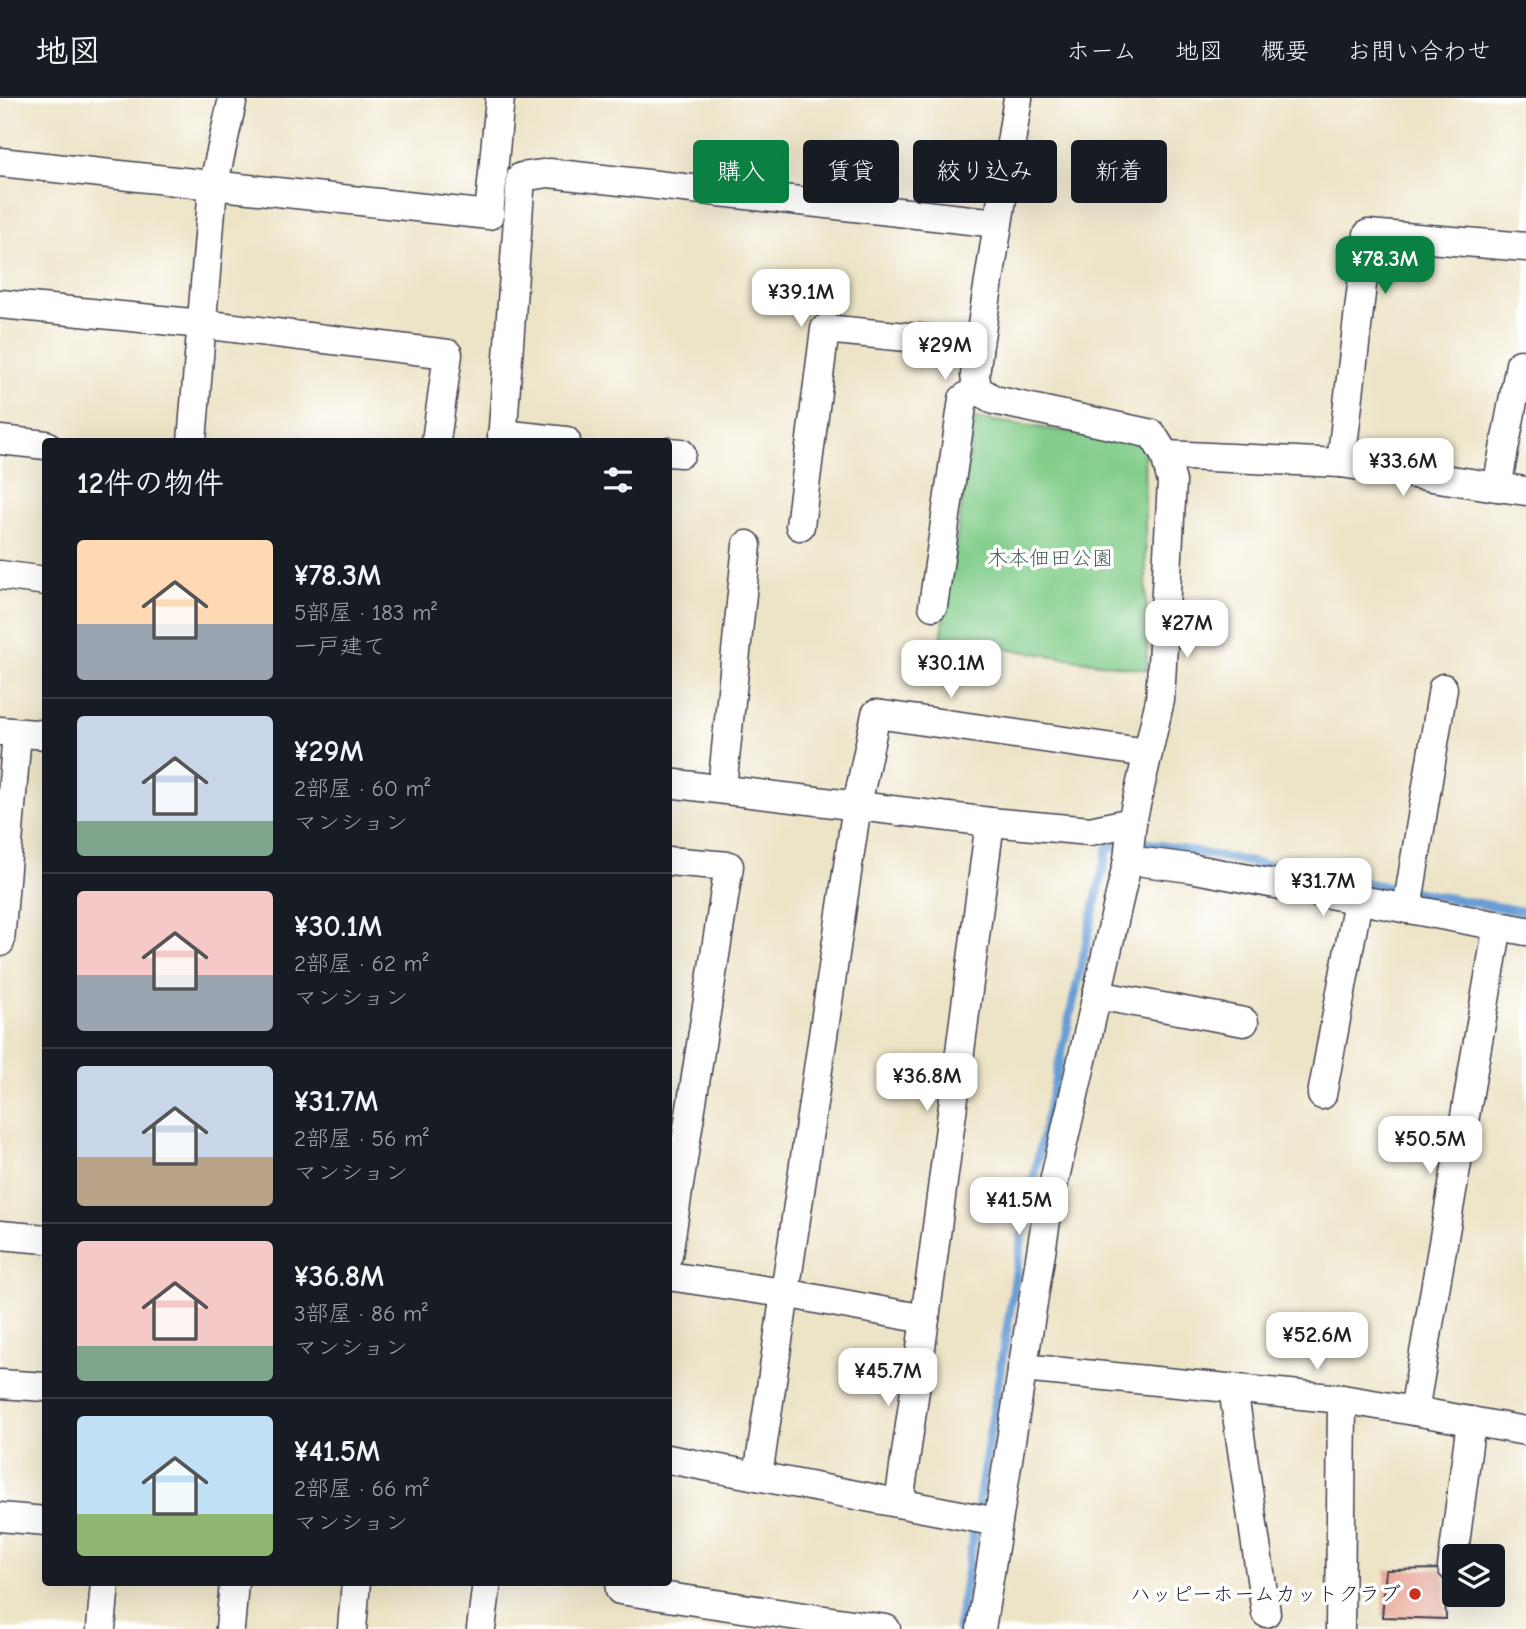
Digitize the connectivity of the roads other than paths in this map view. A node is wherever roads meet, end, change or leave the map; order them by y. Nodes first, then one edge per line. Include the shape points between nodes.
1 (233, 98) edge
2 (500, 98) edge
3 (511, 98) edge
4 (520, 98) edge
5 (1018, 98) edge
6 (0, 162) edge
7 (213, 187) junction
8 (997, 223) junction
9 (1526, 247) edge
10 (0, 304) edge
11 (201, 324) junction
12 (979, 344) junction
13 (1526, 365) edge
14 (977, 389) junction
15 (192, 438) edge
16 (436, 438) edge
17 (502, 438) edge
18 (0, 440) edge
19 (42, 445) edge
20 (1165, 455) junction
21 (1341, 463) junction
22 (1497, 487) junction
23 (1526, 491) edge
24 (800, 526) dead end
25 (747, 545) dead end
26 (0, 575) edge
27 (42, 580) edge
28 (933, 606) dead end
29 (1443, 688) dead end
30 (9, 732) edge
31 (42, 735) edge
32 (1148, 753) junction
33 (672, 783) edge
34 (722, 788) junction
35 (857, 805) junction
36 (990, 822) junction
37 (1130, 841) junction
38 (672, 861) edge
39 (1410, 892) junction
40 (1358, 900) junction
41 (1498, 925) junction
42 (1526, 931) edge
43 (0, 942) edge
44 (1097, 995) junction
45 (1244, 1022) dead end
46 (1322, 1095) dead end
47 (672, 1229) edge
48 (0, 1236) edge
49 (42, 1239) edge
50 (672, 1277) edge
51 (784, 1293) junction
52 (925, 1319) junction
53 (1022, 1368) junction
54 (0, 1384) edge
55 (42, 1387) edge
56 (1233, 1388) junction
57 (1342, 1399) junction
58 (1414, 1410) junction
59 (1471, 1421) junction
60 (1525, 1427) edge
61 (672, 1460) edge
62 (758, 1476) junction
63 (899, 1503) junction
64 (0, 1517) edge
65 (42, 1521) edge
66 (992, 1521) junction
67 (1455, 1544) edge
68 (105, 1586) edge
69 (234, 1586) edge
70 (356, 1586) edge
71 (486, 1586) edge
72 (620, 1586) edge
73 (1266, 1613) dead end
74 (101, 1629) edge
75 (230, 1629) edge
76 (352, 1629) edge
77 (481, 1629) edge
78 (886, 1629) edge
79 (981, 1629) edge
80 (1340, 1629) edge

1 - 7 street
2 - 7 street via 489,215
3 - 4 street
5 - 8 street
6 - 7 street
7 - 11 street
8 - 12 street
8 - 17 street via 549,173 521,177
9 - 21 street via 1368,234
10 - 11 street
11 - 15 street
11 - 16 street via 448,354
12 - 14 street
12 - 24 street via 825,329
13 - 22 street via 1520,364
14 - 20 street via 994,400 1152,434
14 - 28 street via 963,399
18 - 19 street
20 - 21 street
20 - 32 street via 1172,482 1160,700
21 - 22 street
22 - 23 street
25 - 34 street
26 - 27 street
29 - 39 street
30 - 31 street
30 - 43 street
32 - 35 street via 876,714
32 - 37 street
33 - 34 street
34 - 35 street
35 - 36 street
35 - 51 street
36 - 37 street via 1090,831
36 - 52 street
37 - 40 street via 1190,868
37 - 44 street
38 - 47 street via 729,866
39 - 40 street
39 - 41 street
40 - 46 street
41 - 42 street
41 - 58 street
44 - 45 street
44 - 53 street via 1048,1208
48 - 49 street
50 - 51 street
51 - 52 street
51 - 62 street
52 - 63 street
53 - 56 street
53 - 66 street
54 - 55 street
56 - 57 street
56 - 73 street
57 - 58 street
57 - 80 street
58 - 59 street
59 - 60 street
59 - 67 street
61 - 62 street
62 - 63 street
63 - 66 street
64 - 65 street
66 - 79 street
68 - 74 street
69 - 75 street
70 - 76 street
71 - 77 street
72 - 78 street via 620,1590

